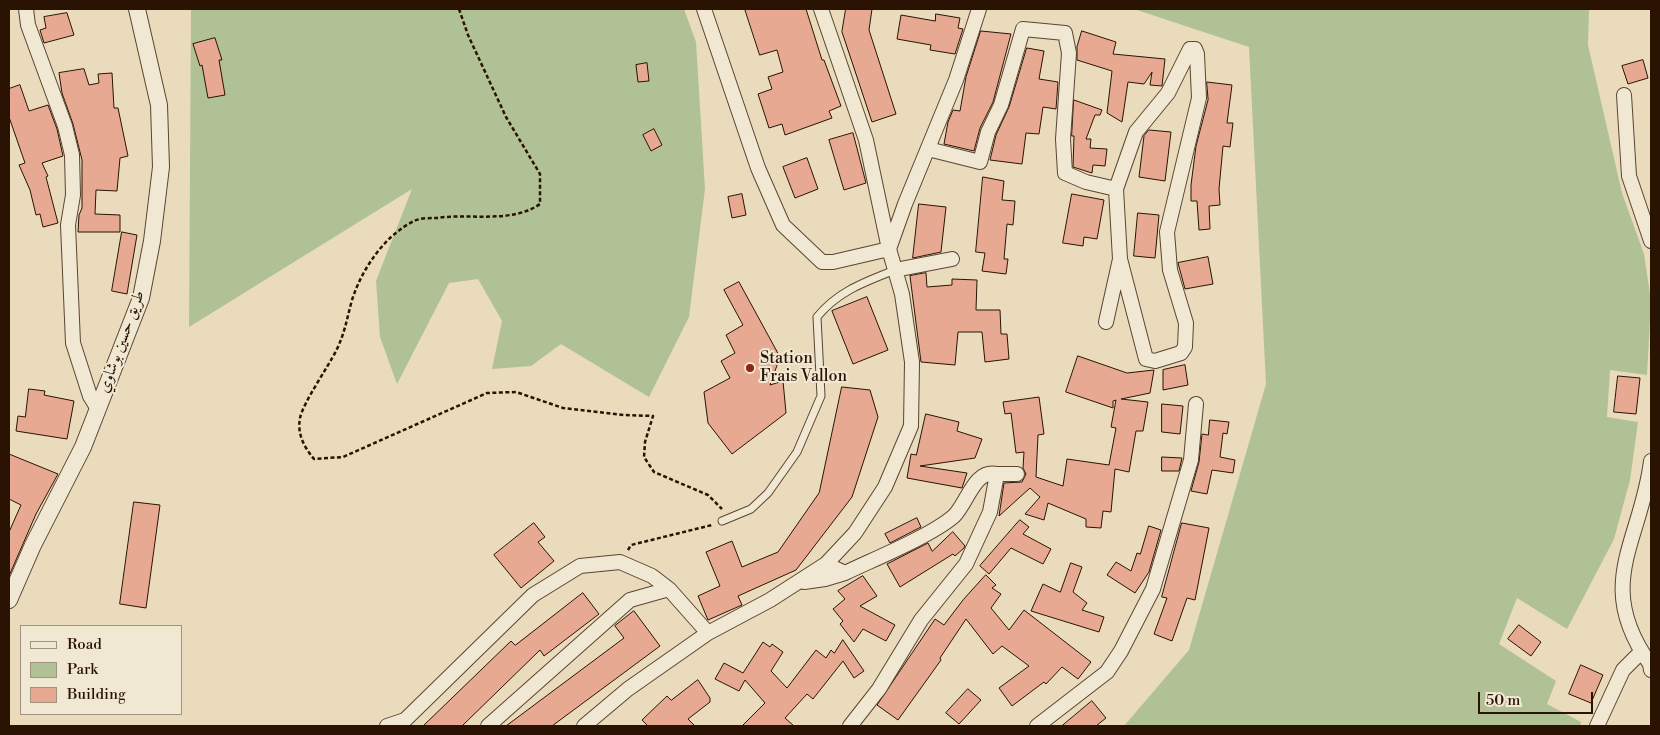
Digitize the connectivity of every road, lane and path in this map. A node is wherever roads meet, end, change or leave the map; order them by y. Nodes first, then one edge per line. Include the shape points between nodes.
1 (26, 9) edge
2 (137, 9) edge
3 (458, 9) edge
4 (704, 9) edge
5 (821, 9) edge
6 (978, 9) edge
7 (1624, 95) dead end
8 (928, 149) junction
9 (1116, 189) junction
10 (1651, 241) edge
11 (889, 249) junction
12 (952, 259) dead end
13 (1120, 259) junction
14 (895, 270) junction
15 (1106, 322) dead end
16 (1196, 404) dead end
17 (98, 409) junction
18 (1651, 461) edge
19 (997, 474) junction
20 (1017, 474) dead end
21 (722, 521) junction
22 (620, 562) junction
23 (826, 564) junction
24 (845, 573) junction
25 (800, 583) junction
26 (669, 589) junction
27 (9, 600) edge
28 (708, 633) junction
29 (1642, 652) junction
30 (1651, 670) edge
31 (387, 726) edge
32 (488, 726) edge
33 (584, 726) edge
34 (850, 726) edge
35 (1037, 726) edge
36 (1597, 726) edge

1 - 17 street via 28,25 65,126 72,155 73,195 68,225 73,343 90,396
2 - 17 street, طريق حسين بوشاوي via 159,106 161,167 141,298
3 - 21 path via 506,117 540,174 540,204 528,213 455,215 415,220 386,241 361,279 337,350 300,417 304,447 314,459 343,457 487,393 516,392 563,408 653,416 644,457 654,472 708,495 722,509
4 - 11 street via 758,168 783,225 822,262
5 - 11 street via 866,140
6 - 8 street via 956,80
7 - 10 street via 1629,176
8 - 9 street via 980,162 988,132 1001,105 1023,28 1065,33 1069,53 1063,139 1065,173
8 - 11 street
9 - 13 street
9 - 13 street via 1136,132 1168,93 1190,49 1195,49 1199,98 1167,232 1170,270 1186,323 1185,347 1181,353 1155,361 1146,359
11 - 14 street
12 - 14 street
13 - 15 street
14 - 21 lane via 840,294 818,317 821,396 797,452 768,494 751,510
14 - 23 street via 902,294 912,362 911,426 885,487 855,533
16 - 35 street via 1191,460 1153,589 1121,652 1107,672
17 - 27 street, طريق حسين بوشاوي
18 - 29 street via 1622,573 1626,622
19 - 20 street
19 - 24 street via 990,473 978,479 952,517
19 - 34 street via 990,512 966,564 921,620 879,689
21 - 22 path via 631,545
22 - 26 street via 652,576
22 - 31 street via 580,566 532,595 405,720
23 - 24 street
23 - 25 street
24 - 25 street
25 - 28 street
26 - 28 street
26 - 32 street via 630,600
28 - 33 street via 628,689
29 - 30 street
29 - 36 street via 1623,670

